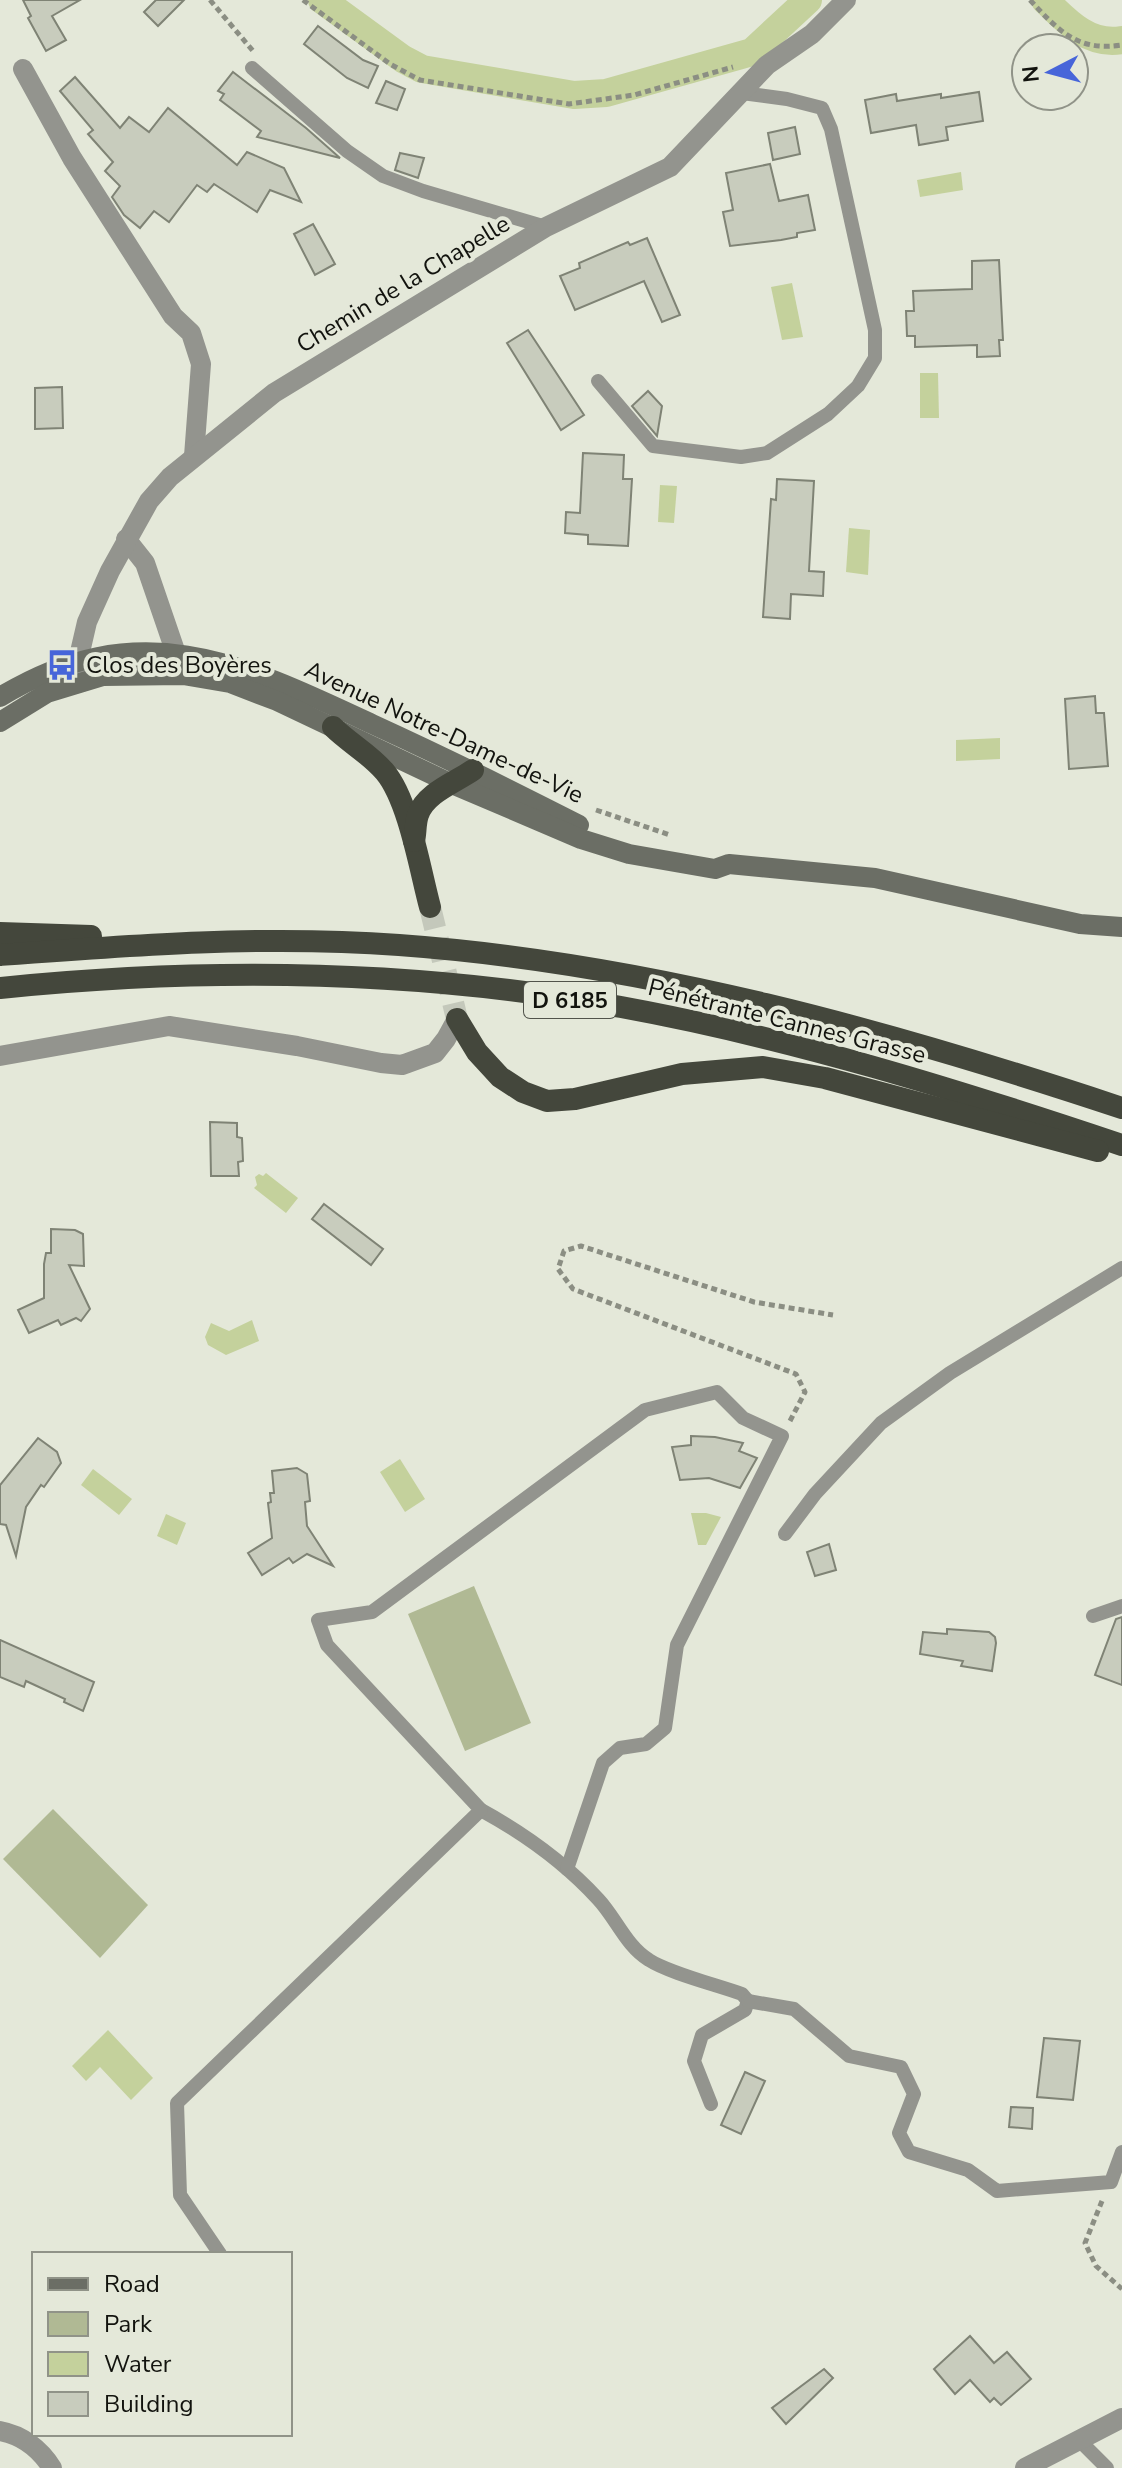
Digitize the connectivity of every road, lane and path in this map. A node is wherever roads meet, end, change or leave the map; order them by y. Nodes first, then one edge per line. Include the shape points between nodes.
1 (210, 0) edge
2 (303, 0) edge
3 (846, 0) edge
4 (1030, 0) edge
5 (1122, 45) edge
6 (738, 66) dead end
7 (23, 69) dead end
8 (256, 71) joint
9 (742, 93) junction
10 (546, 227) junction
11 (598, 381) dead end
12 (199, 452) junction
13 (126, 539) junction
14 (178, 653) junction
15 (76, 661) junction
16 (183, 675) junction
17 (73, 684) junction
18 (0, 697) edge
19 (0, 722) edge
20 (333, 727) junction
21 (473, 770) junction
22 (452, 784) junction
23 (592, 809) dead end
24 (677, 837) dead end
25 (414, 844) junction
26 (729, 864) junction
27 (430, 907) tunnel mouth
28 (1122, 927) edge
29 (0, 933) edge
30 (180, 941) junction
31 (0, 955) edge
32 (0, 988) edge
33 (457, 1019) joint
34 (0, 1056) edge
35 (1122, 1108) edge
36 (1122, 1145) edge
37 (1122, 1158) edge
38 (1122, 1268) edge
39 (833, 1315) dead end
40 (782, 1436) junction
41 (785, 1534) dead end
42 (1122, 1606) edge
43 (1093, 1616) dead end
44 (481, 1810) junction
45 (567, 1869) junction
46 (748, 2001) junction
47 (711, 2104) dead end
48 (1122, 2152) edge
49 (1111, 2182) junction
50 (219, 2252) edge
51 (1122, 2289) edge
52 (1122, 2418) edge
53 (0, 2431) edge
54 (1080, 2441) junction
55 (52, 2468) edge
56 (1025, 2468) edge
57 (1107, 2468) edge

1 - 8 path via 252,48
2 - 6 path via 420,80 569,104 634,95
3 - 9 street, Chemin de la Chapelle via 812,34 767,65
4 - 5 path via 1060,32 1084,45
7 - 12 street via 72,158 173,316 191,333 201,364
8 - 10 lane via 383,176
9 - 10 street, Chemin de la Chapelle via 670,167
9 - 11 lane via 822,108 875,330 875,358 858,386 828,414 767,453 741,457 653,446
10 - 12 street, Chemin de la Chapelle via 274,393
12 - 13 street, Chemin de la Chapelle via 149,501
13 - 14 street via 145,563
13 - 15 street, Chemin de la Chapelle via 87,622
14 - 15 main road, Avenue Notre-Dame-de-Vie via 113,654
14 - 16 street
14 - 21 main road, Avenue Notre-Dame-de-Vie via 246,669
15 - 17 street, Chemin de la Chapelle
15 - 18 main road, Avenue Notre-Dame-de-Vie
16 - 17 main road, Avenue Notre-Dame-de-Vie via 103,676
16 - 20 main road, Avenue Notre-Dame-de-Vie via 230,683
17 - 19 main road, Avenue Notre-Dame-de-Vie via 47,693
20 - 22 main road, Avenue Notre-Dame-de-Vie
20 - 25 highway via 393,783
21 - 22 highway
21 - 26 main road, Avenue Notre-Dame-de-Vie via 584,828 629,842 716,855
22 - 25 highway via 418,814
22 - 26 main road, Avenue Notre-Dame-de-Vie via 629,854 715,869
23 - 24 path
25 - 27 highway
26 - 28 main road, Avenue Notre-Dame-de-Vie via 875,878 1080,924
29 - 30 highway
30 - 31 highway, Pénétrante Cannes Grasse / D 6185
30 - 35 highway, Pénétrante Cannes Grasse / D 6185 via 398,945 599,970 861,1027
32 - 36 highway, Pénétrante Cannes Grasse / D 6185 via 202,977 356,977 513,992 620,1007 741,1033 979,1097
33 - 34 street via 435,1053 402,1065 169,1026
33 - 37 highway via 500,1077 547,1101 682,1074 763,1067 825,1078
38 - 41 lane via 950,1373 881,1423
39 - 40 path via 754,1302 581,1246 564,1251 558,1269 573,1289 796,1374 805,1392
40 - 44 lane via 743,1418 717,1392 645,1410 372,1612 318,1620 327,1645
40 - 45 lane via 677,1645 665,1728 646,1744 620,1748 603,1763
42 - 43 lane
44 - 45 lane
44 - 50 lane via 177,2103 180,2195
45 - 46 lane via 652,1962 742,1994
46 - 47 lane via 745,2010 702,2035 694,2061
46 - 49 lane via 794,2009 849,2056 901,2067 914,2094 899,2133 909,2152 968,2170 997,2191
48 - 49 lane
49 - 51 path via 1085,2243 1096,2266
52 - 54 street
53 - 55 street via 25,2440
54 - 56 street
54 - 57 lane

